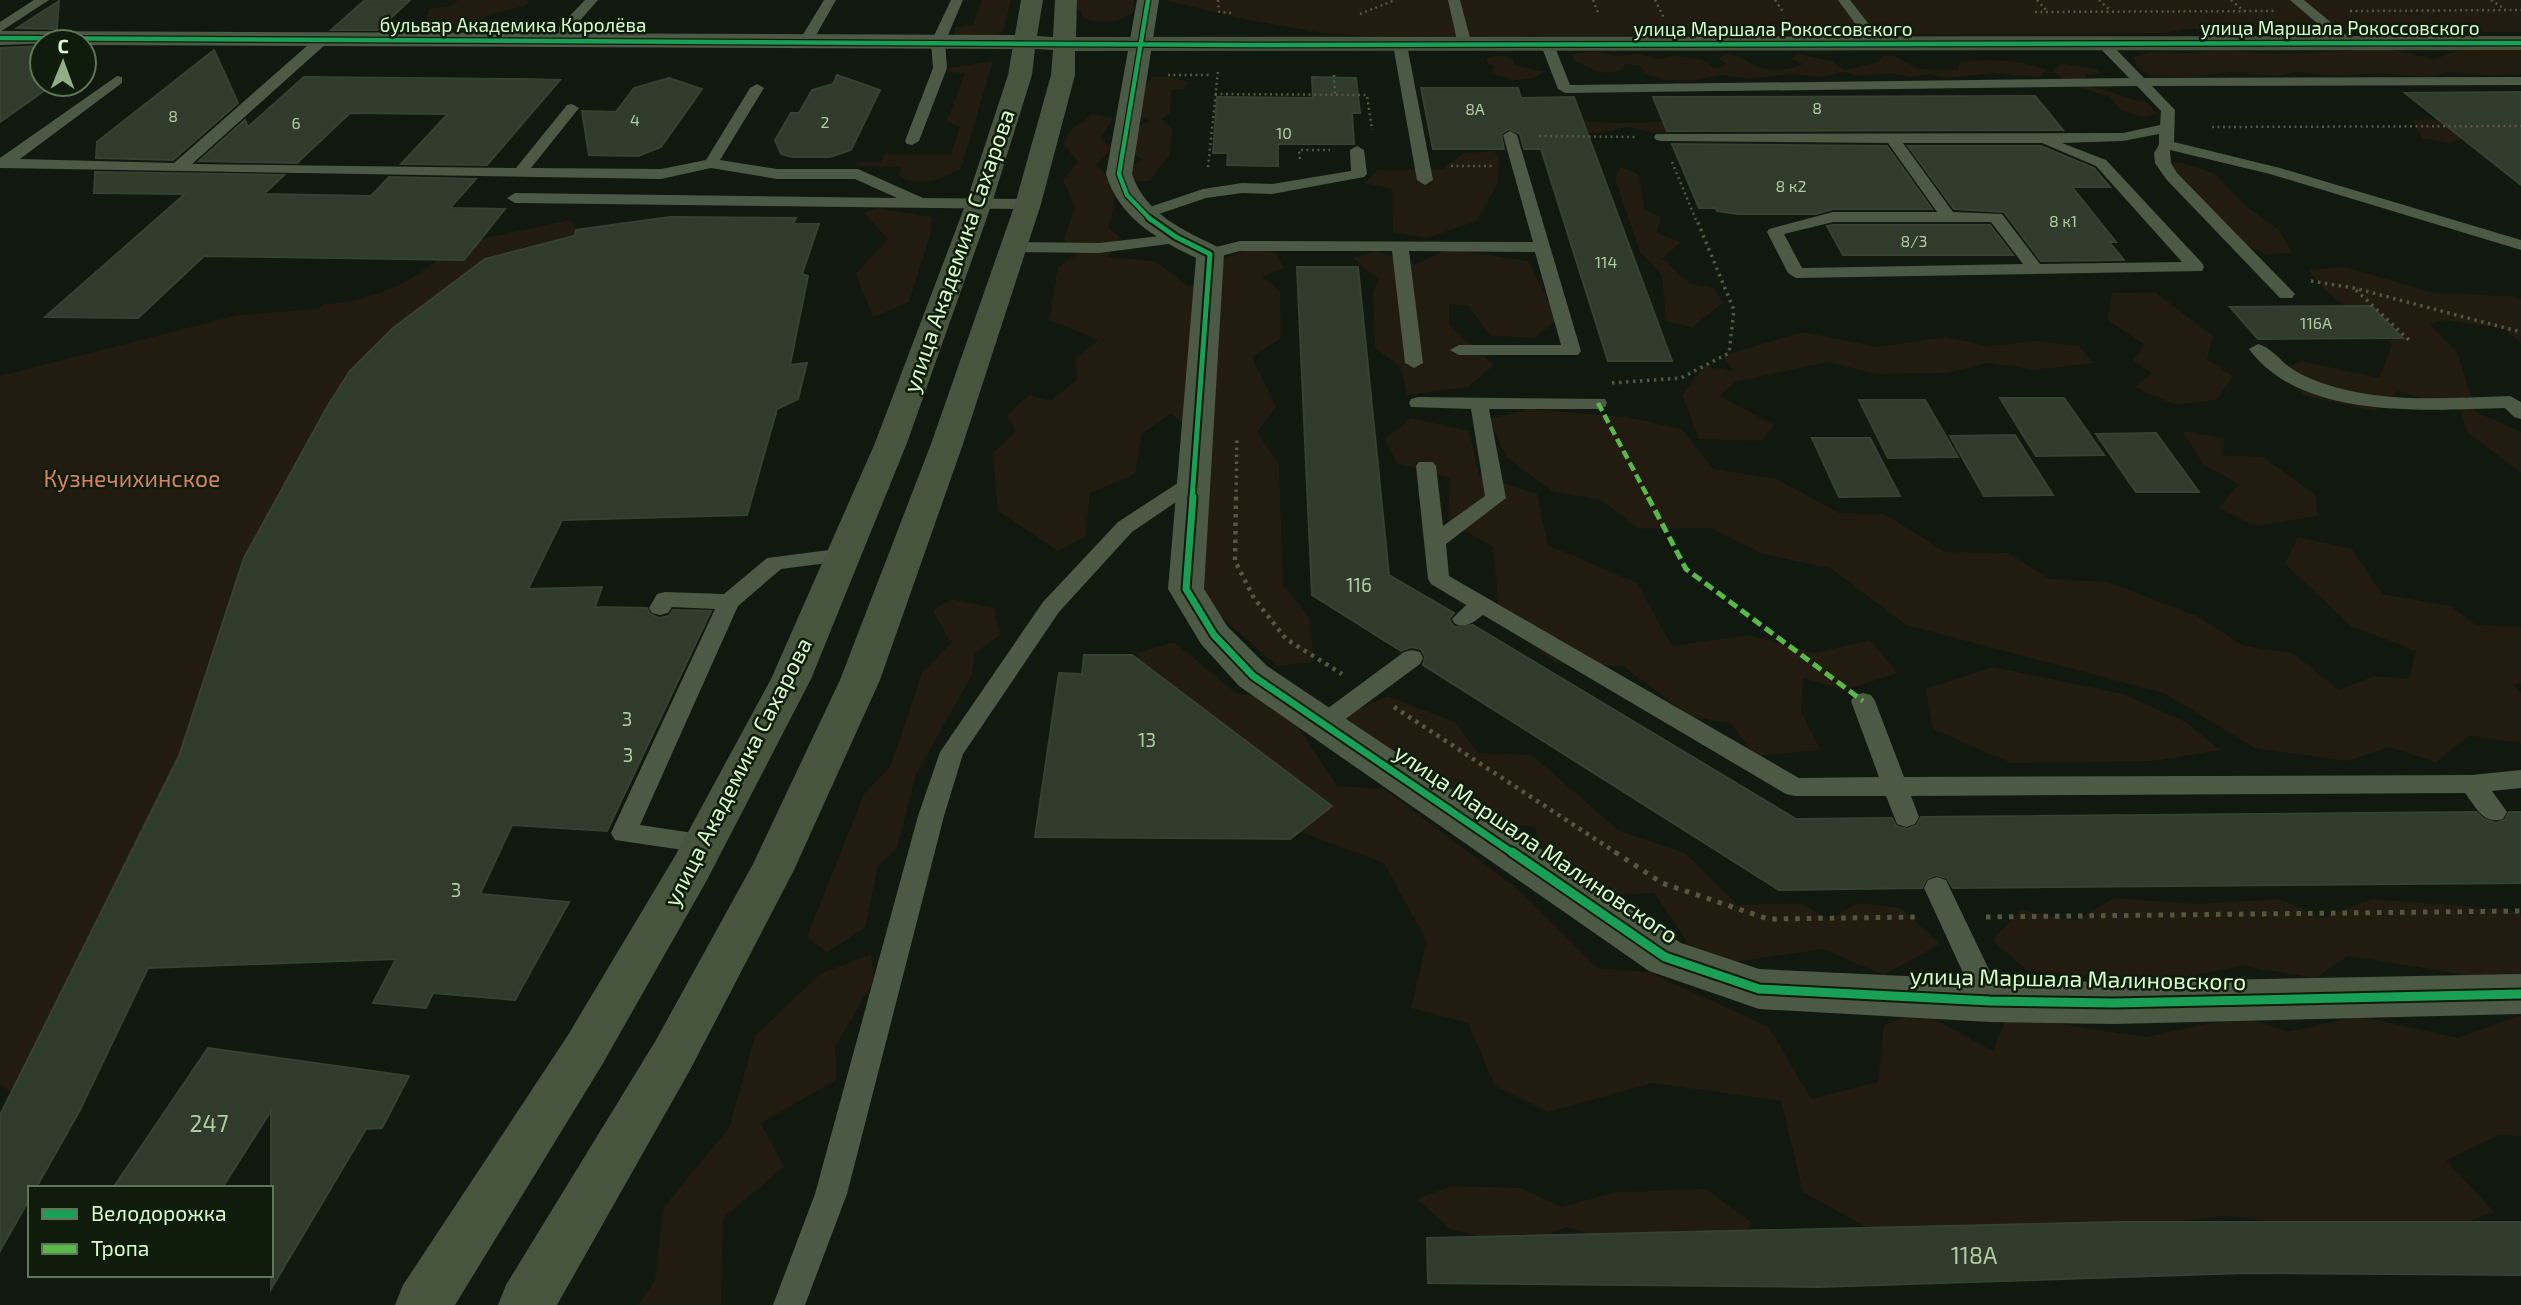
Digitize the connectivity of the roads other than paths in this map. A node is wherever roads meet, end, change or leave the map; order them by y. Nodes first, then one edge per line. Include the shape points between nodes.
1 (43, 0) edge
2 (592, 0) edge
3 (830, 0) edge
4 (957, 0) edge
5 (1032, 0) edge
6 (1066, 0) edge
7 (1148, 0) edge
8 (1454, 0) edge
9 (1844, 0) edge
10 (2296, 0) edge
11 (0, 28) edge
12 (564, 30) dead end
13 (0, 38) edge
14 (322, 40) junction
15 (806, 41) junction
16 (938, 42) junction
17 (1025, 42) junction
18 (2521, 43) edge
19 (1065, 44) junction
20 (2104, 44) junction
21 (2350, 44) junction
22 (1141, 45) junction
23 (1400, 45) junction
24 (1465, 45) junction
25 (1548, 45) junction
26 (1878, 45) junction
27 (117, 80) dead end
28 (2521, 81) edge
29 (2141, 82) junction
30 (757, 88) dead end
31 (572, 108) dead end
32 (2166, 128) junction
33 (1510, 135) road end
34 (1661, 137) road end
35 (1893, 139) junction
36 (2037, 139) junction
37 (912, 141) dead end
38 (2166, 145) junction
39 (1357, 150) road end
40 (3, 163) edge
41 (711, 163) junction
42 (178, 168) junction
43 (520, 172) junction
44 (1425, 180) dead end
45 (515, 198) dead end
46 (920, 203) junction
47 (979, 203) junction
48 (1144, 214) junction
49 (1948, 217) junction
50 (1020, 226) junction
51 (1178, 239) junction
52 (2521, 245) edge
53 (1400, 247) junction
54 (1541, 247) junction
55 (1210, 254) junction
56 (2035, 269) junction
57 (2286, 294) dead end
58 (2258, 349) dead end
59 (1460, 350) dead end
60 (1414, 363) dead end
61 (1418, 403) dead end
62 (1479, 403) junction
63 (1598, 403) dead end
64 (2521, 412) edge
65 (1426, 466) dead end
66 (1194, 481) junction
67 (1435, 542) junction
68 (844, 555) junction
69 (729, 603) junction
70 (1483, 603) junction
71 (660, 608) dead end
72 (1463, 619) dead end
73 (1412, 658) dead end
74 (1863, 701) dead end
75 (1324, 723) junction
76 (2521, 779) edge
77 (2472, 784) junction
78 (1895, 785) junction
79 (2494, 812) dead end
80 (1906, 817) dead end
81 (704, 843) junction
82 (1937, 888) dead end
83 (2521, 994) edge
84 (1990, 1001) junction
85 (423, 1305) edge
86 (526, 1305) edge
87 (789, 1305) edge

1 - 11 lane
2 - 12 lane
3 - 15 lane
4 - 16 lane
5 - 17 main road, улица Академика Сахарова
6 - 19 main road, улица Академика Сахарова
7 - 22 street
8 - 24 lane
9 - 26 lane
10 - 21 lane
13 - 14 street, бульвар Академика Королёва
14 - 15 street, бульвар Академика Королёва
14 - 42 lane
15 - 16 street, бульвар Академика Королёва
16 - 17 street, бульвар Академика Королёва
16 - 37 lane via 940,68
17 - 19 main road, улица Маршала Рокоссовского
17 - 47 main road, улица Академика Сахарова via 1020,75
18 - 21 main road, улица Маршала Рокоссовского
19 - 22 main road, улица Маршала Рокоссовского
19 - 50 main road, улица Академика Сахарова via 1063,75
20 - 21 main road, улица Маршала Рокоссовского
20 - 26 main road, улица Маршала Рокоссовского
20 - 29 lane
22 - 23 main road, улица Маршала Рокоссовского
22 - 48 street via 1119,174 1126,194
23 - 24 main road, улица Маршала Рокоссовского
23 - 44 lane
24 - 25 main road, улица Маршала Рокоссовского
25 - 26 main road, улица Маршала Рокоссовского
25 - 29 lane via 1565,89
27 - 40 lane
28 - 29 lane
29 - 32 lane via 2168,110
30 - 41 lane
31 - 43 lane
32 - 36 lane via 2123,137
32 - 38 lane
33 - 54 lane
34 - 35 lane
35 - 36 lane
35 - 49 lane
36 - 56 lane via 2101,163 2196,267
38 - 52 lane via 2275,171
38 - 57 lane via 2161,153 2171,176
39 - 48 lane via 1359,174 1272,189 1203,194
40 - 42 lane
41 - 43 lane via 661,174
41 - 46 lane via 778,174 858,174
42 - 43 lane
45 - 46 lane
46 - 47 lane
47 - 50 lane
47 - 68 main road, улица Академика Сахарова via 891,443
48 - 51 street
49 - 56 lane via 1996,217
49 - 56 lane via 1833,217 1775,232 1796,273
50 - 51 lane via 1099,248
50 - 86 main road, улица Академика Сахарова via 947,444 855,692 772,870 673,1055
51 - 55 street
53 - 54 lane
53 - 55 lane via 1240,246
53 - 60 lane
54 - 59 lane via 1572,351
55 - 66 street, улица Маршала Малиновского
58 - 64 lane via 2273,366 2302,382 2342,395 2392,403 2510,402
61 - 62 lane
62 - 63 lane
62 - 67 lane via 1496,498
65 - 67 lane
66 - 75 street, улица Маршала Малиновского via 1186,589 1214,635 1253,676
66 - 87 lane via 1125,527 1051,607 952,752 831,1194
67 - 70 lane via 1439,579
68 - 69 lane via 775,563
68 - 81 main road, улица Академика Сахарова via 791,679
69 - 71 lane via 664,600
69 - 81 lane via 624,833
70 - 72 lane
70 - 78 lane via 1796,787
73 - 75 lane
74 - 78 lane
75 - 84 street, улица Маршала Малиновского via 1665,957 1759,989
76 - 77 lane
77 - 78 lane
77 - 79 lane
78 - 80 lane
81 - 85 main road, улица Академика Сахарова via 585,1049
82 - 84 lane
83 - 84 street, улица Маршала Малиновского via 2114,1003

